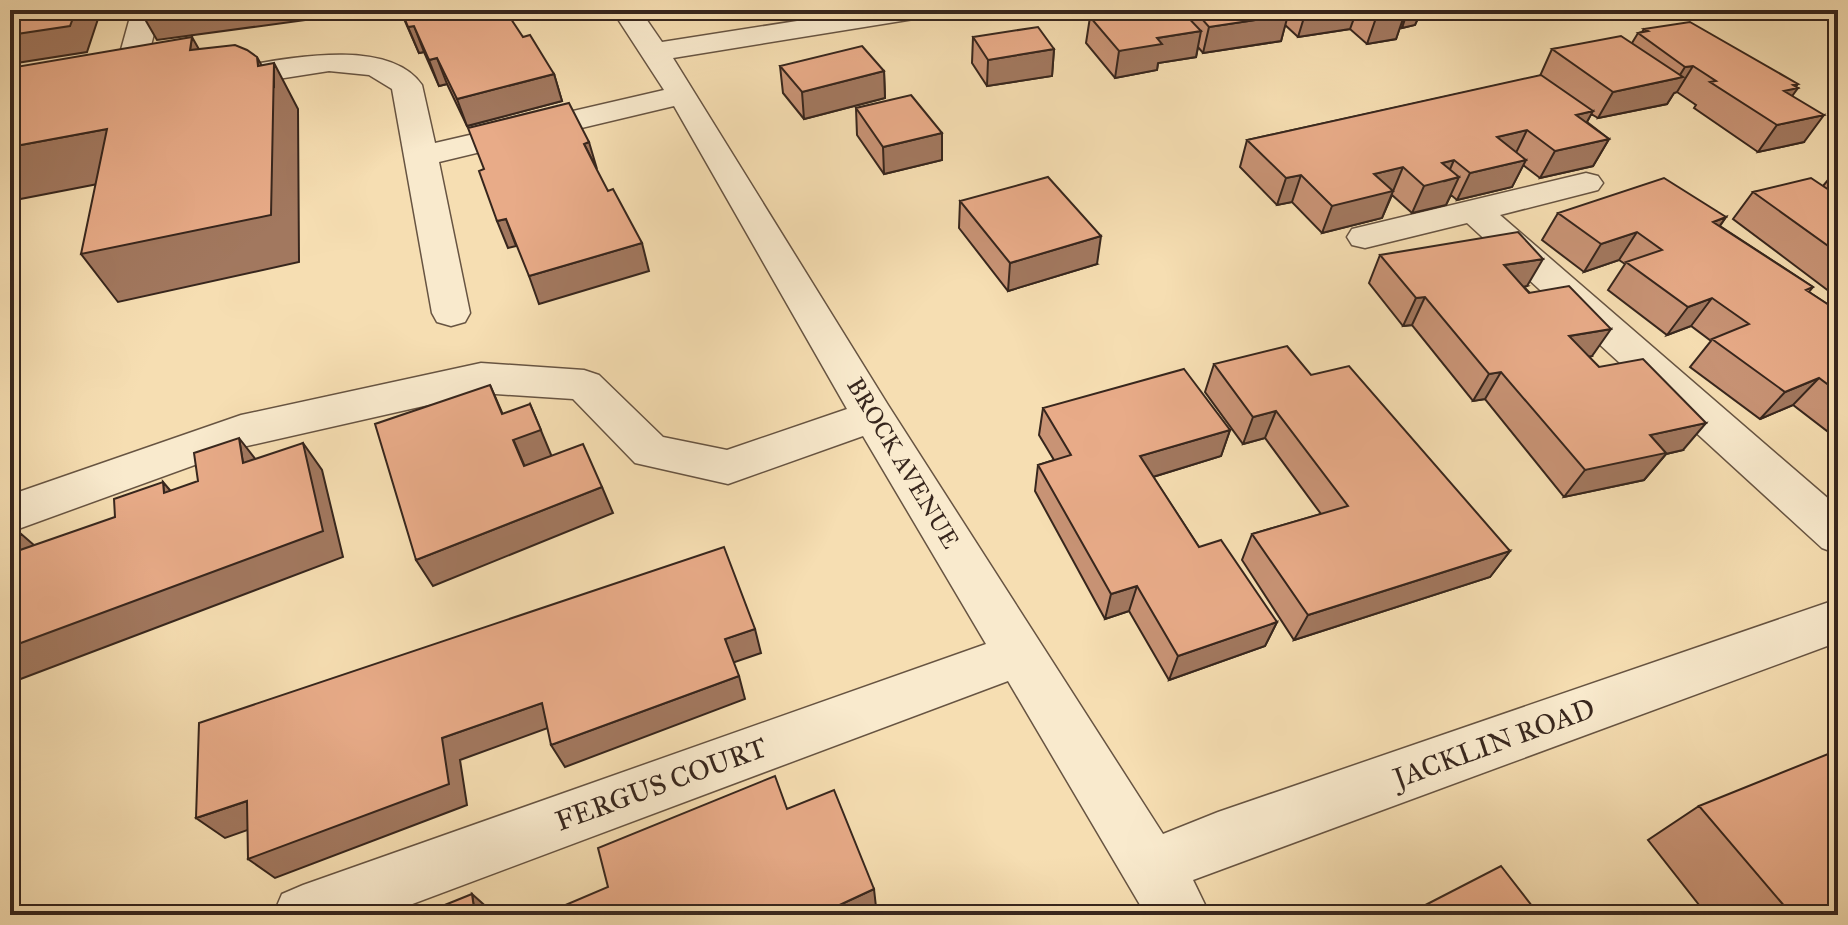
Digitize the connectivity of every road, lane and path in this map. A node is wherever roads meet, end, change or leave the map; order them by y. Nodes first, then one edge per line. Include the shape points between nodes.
1 (146, 10) edge
2 (626, 10) edge
3 (920, 10) edge
4 (655, 52) junction
5 (187, 84) edge
6 (156, 89) edge
7 (683, 95) junction
8 (423, 156) junction
9 (1586, 183) dead end
10 (1473, 210) junction
11 (1365, 237) dead end
12 (451, 313) dead end
13 (873, 416) junction
14 (10, 514) edge
15 (1838, 535) edge
16 (1838, 620) edge
17 (1020, 654) junction
18 (1151, 868) junction
19 (303, 915) edge
20 (1180, 915) edge

1 - 6 street via 110,96
2 - 4 street, BROCK AVENUE
3 - 4 street
4 - 7 street, BROCK AVENUE
5 - 8 street via 329,62 376,67 407,85
7 - 8 street
7 - 13 street, BROCK AVENUE
8 - 12 street
9 - 10 street
10 - 11 street
10 - 15 street
13 - 14 street via 728,467 650,451 584,385 481,378 241,431
13 - 17 street, BROCK AVENUE
16 - 18 street, JACKLIN ROAD
17 - 18 street, BROCK AVENUE
17 - 19 street, FERGUS COURT
18 - 20 street, BROCK AVENUE

